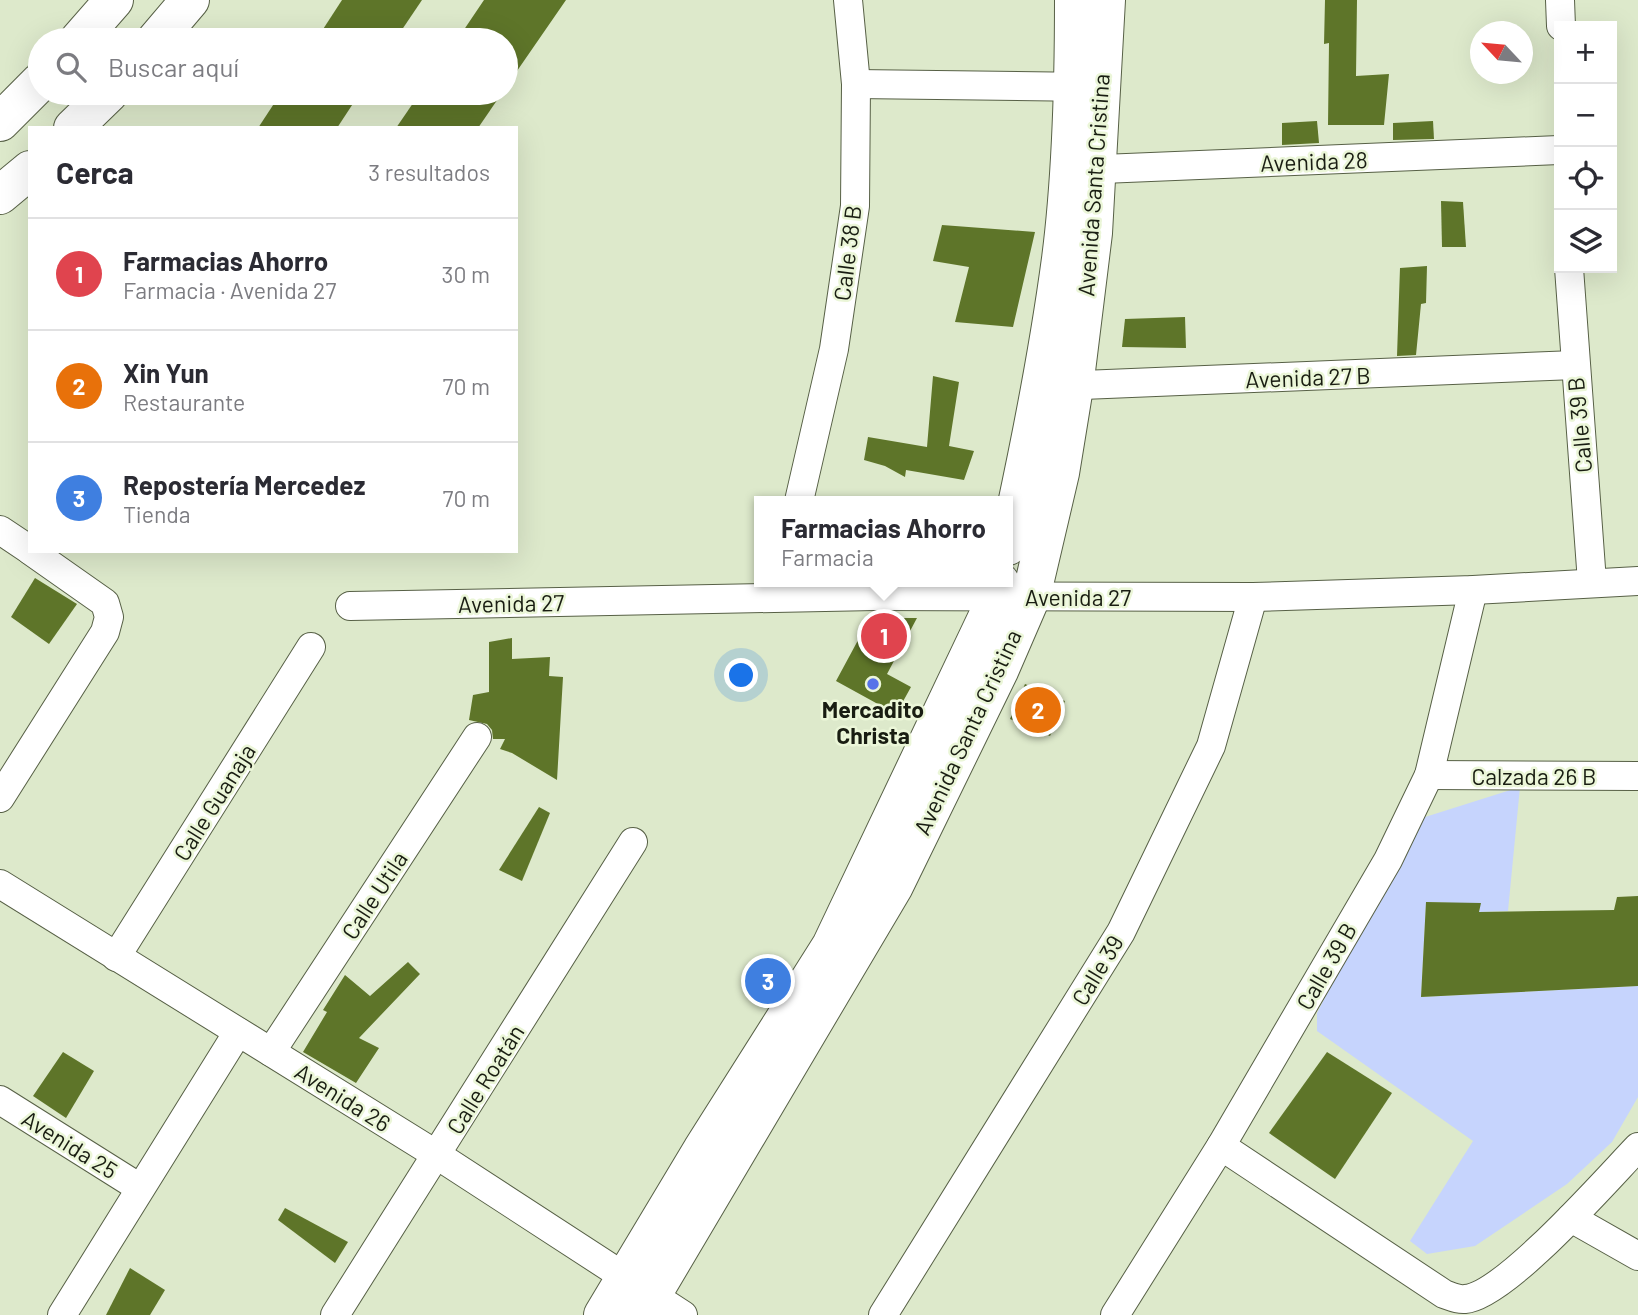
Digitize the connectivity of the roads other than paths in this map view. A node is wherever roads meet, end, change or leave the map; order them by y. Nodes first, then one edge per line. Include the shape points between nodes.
1 (114, 0) edge
2 (190, 0) edge
3 (848, 0) edge
4 (1074, 0) edge
5 (1106, 0) edge
6 (1560, 0) edge
7 (1561, 21) edge
8 (90, 28) edge
9 (166, 28) edge
10 (856, 84) junction
11 (1088, 87) junction
12 (28, 94) edge
13 (97, 105) edge
14 (0, 122) edge
15 (75, 126) edge
16 (1554, 150) edge
17 (1082, 170) junction
18 (28, 172) edge
19 (0, 195) edge
20 (1569, 273) edge
21 (1574, 365) junction
22 (1058, 386) junction
23 (800, 496) edge
24 (1013, 524) edge
25 (0, 530) edge
26 (28, 550) edge
27 (33, 553) edge
28 (1638, 581) edge
29 (1592, 582) junction
30 (1013, 583) edge
31 (778, 590) edge
32 (1473, 590) junction
33 (1009, 592) edge
34 (1253, 597) junction
35 (351, 606) dead end
36 (311, 647) dead end
37 (477, 737) dead end
38 (1429, 775) junction
39 (1638, 776) edge
40 (0, 798) edge
41 (633, 842) dead end
42 (0, 884) edge
43 (116, 957) junction
44 (238, 1032) junction
45 (271, 1052) junction
46 (0, 1100) edge
47 (1221, 1146) junction
48 (1638, 1147) edge
49 (437, 1155) junction
50 (140, 1188) junction
51 (1571, 1219) junction
52 (1638, 1256) edge
53 (650, 1301) edge
54 (62, 1315) edge
55 (335, 1315) edge
56 (603, 1315) edge
57 (883, 1315) edge
58 (1115, 1315) edge

1 - 8 main road
2 - 9 main road
3 - 10 street, Calle 38 B
4 - 11 main road, Avenida Santa Cristina
5 - 11 main road, Avenida Santa Cristina
6 - 7 street
10 - 11 street
10 - 23 street, Calle 38 B via 855,206 834,349
11 - 17 main road, Avenida Santa Cristina
12 - 14 main road
13 - 15 main road
16 - 17 street, Avenida 28
17 - 22 main road, Avenida Santa Cristina via 1061,257
18 - 19 main road
20 - 21 street, Calle 39 B
21 - 22 street, Avenida 27 B
21 - 29 street, Calle 39 B
22 - 24 main road, Avenida Santa Cristina via 1032,438
22 - 30 main road, Avenida Santa Cristina via 1060,473
25 - 26 street
27 - 40 street via 105,603 109,617 105,632
28 - 29 street, Avenida 27
29 - 32 street, Avenida 27
31 - 33 street, Avenida 27 via 875,596
31 - 35 street, Avenida 27
32 - 34 street, Avenida 27
32 - 38 street, Calle 39 B
33 - 34 street, Avenida 27
33 - 53 main road, Avenida Santa Cristina via 831,946 702,1150
34 - 57 street, Calle 39 via 1212,746 1121,932
36 - 43 street, Calle Guanaja
37 - 45 street, Calle Utila
38 - 39 street, Calzada 26 B
38 - 47 street, Calle 39 B via 1388,860
41 - 49 street, Calle Roatán
42 - 43 street, Avenida 26
43 - 44 street, Avenida 26
44 - 45 street, Avenida 26
44 - 50 street
45 - 49 street, Avenida 26
46 - 50 street, Avenida 25
47 - 51 street via 1444,1294 1462,1300 1479,1296 1513,1273
47 - 58 street, Calle 39 B
48 - 51 street
49 - 53 street, Avenida 26
49 - 55 street, Calle Roatán
50 - 54 street
51 - 52 street
53 - 56 main road, Avenida Santa Cristina

